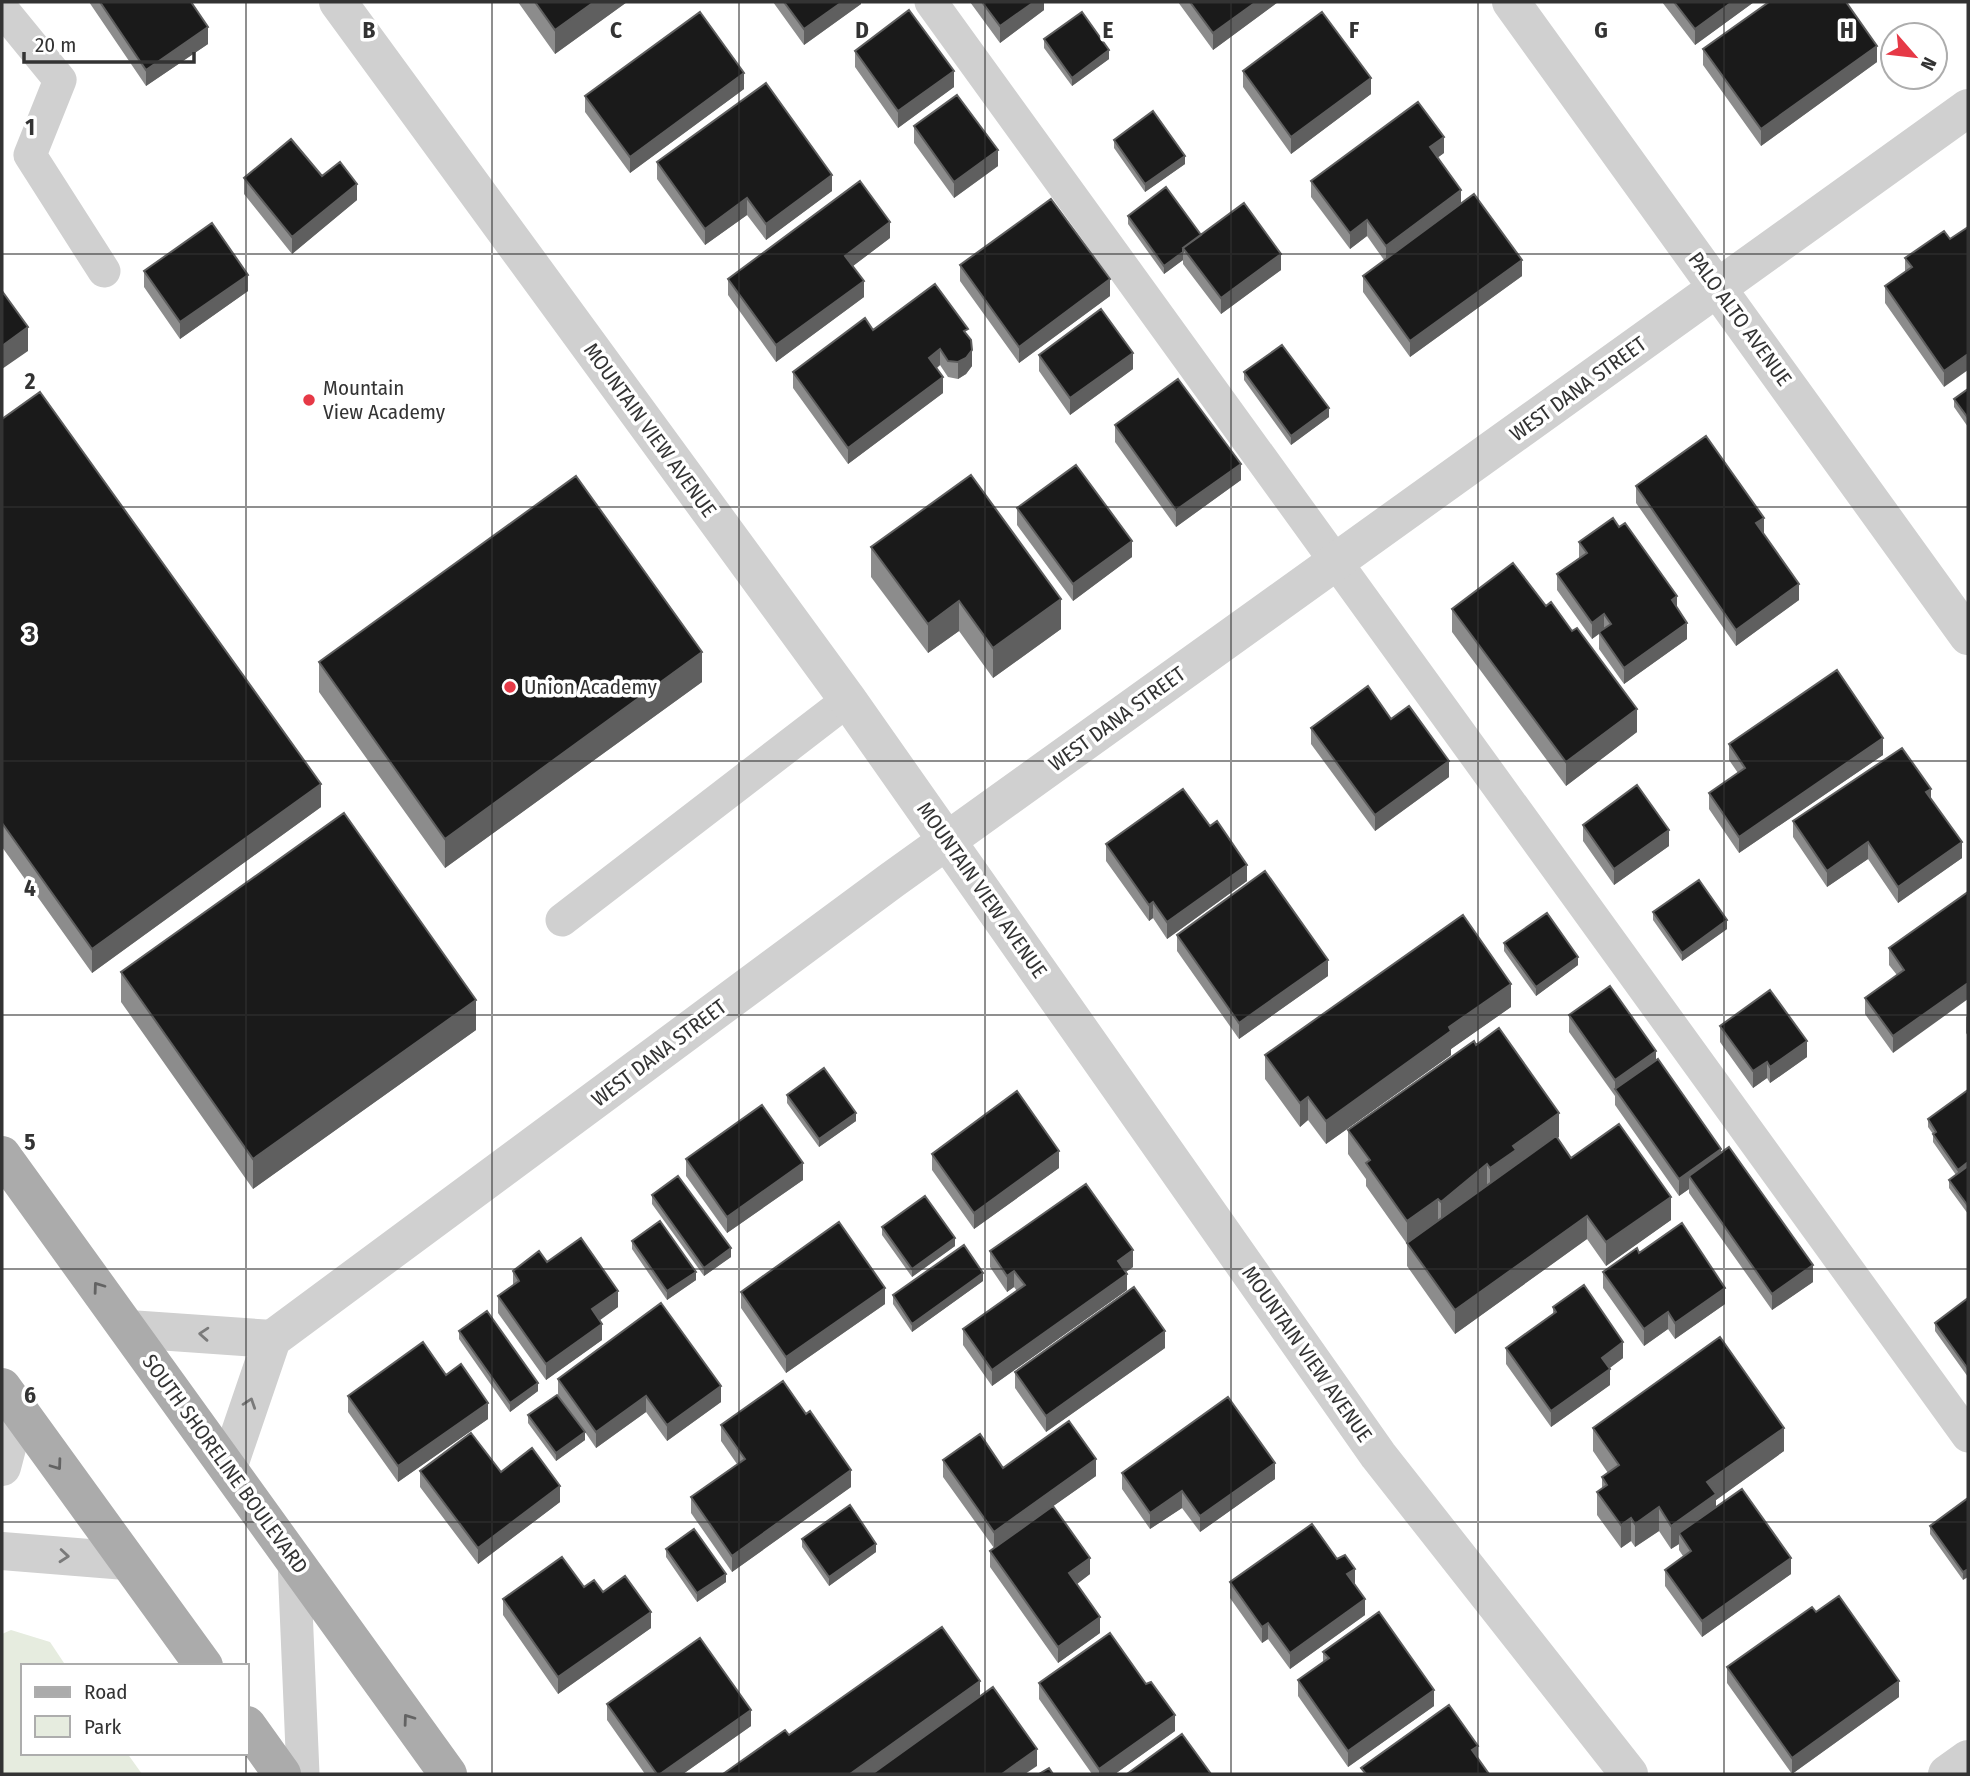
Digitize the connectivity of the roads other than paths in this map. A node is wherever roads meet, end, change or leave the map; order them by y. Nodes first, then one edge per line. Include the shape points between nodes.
1 (338, 2) edge
2 (930, 2) edge
3 (1511, 2) edge
4 (2, 9) edge
5 (1968, 108) edge
6 (104, 271) dead end
7 (1718, 288) junction
8 (1337, 561) junction
9 (1968, 636) edge
10 (848, 700) junction
11 (947, 841) junction
12 (562, 920) dead end
13 (2, 1155) edge
14 (129, 1329) junction
15 (272, 1339) junction
16 (10, 1398) edge
17 (1968, 1436) edge
18 (2, 1468) edge
19 (228, 1468) junction
20 (2, 1551) edge
21 (295, 1561) junction
22 (126, 1562) junction
23 (202, 1664) edge
24 (248, 1726) edge
25 (1968, 1759) edge
26 (282, 1774) edge
27 (303, 1774) edge
28 (448, 1774) edge
29 (1629, 1774) edge
30 (1947, 1774) edge

1 - 10 street, MOUNTAIN VIEW AVENUE
2 - 8 lane
3 - 7 street, PALO ALTO AVENUE
4 - 6 lane via 60,80 30,155
5 - 7 street, WEST DANA STREET
7 - 8 street, WEST DANA STREET
7 - 9 street, PALO ALTO AVENUE
8 - 11 street, WEST DANA STREET
8 - 17 lane
10 - 11 street, MOUNTAIN VIEW AVENUE
10 - 12 lane
11 - 15 street, WEST DANA STREET
11 - 29 street, MOUNTAIN VIEW AVENUE via 1378,1455
14 -> 13 main road, SOUTH SHORELINE BOULEVARD
15 -> 14 street
14 - 19 main road, SOUTH SHORELINE BOULEVARD
19 -> 15 street
16 - 18 street
16 -> 22 main road
19 - 21 main road, SOUTH SHORELINE BOULEVARD
20 -> 22 street
21 - 27 lane
28 -> 21 main road, SOUTH SHORELINE BOULEVARD
22 - 23 main road
24 - 26 main road
25 - 30 street

